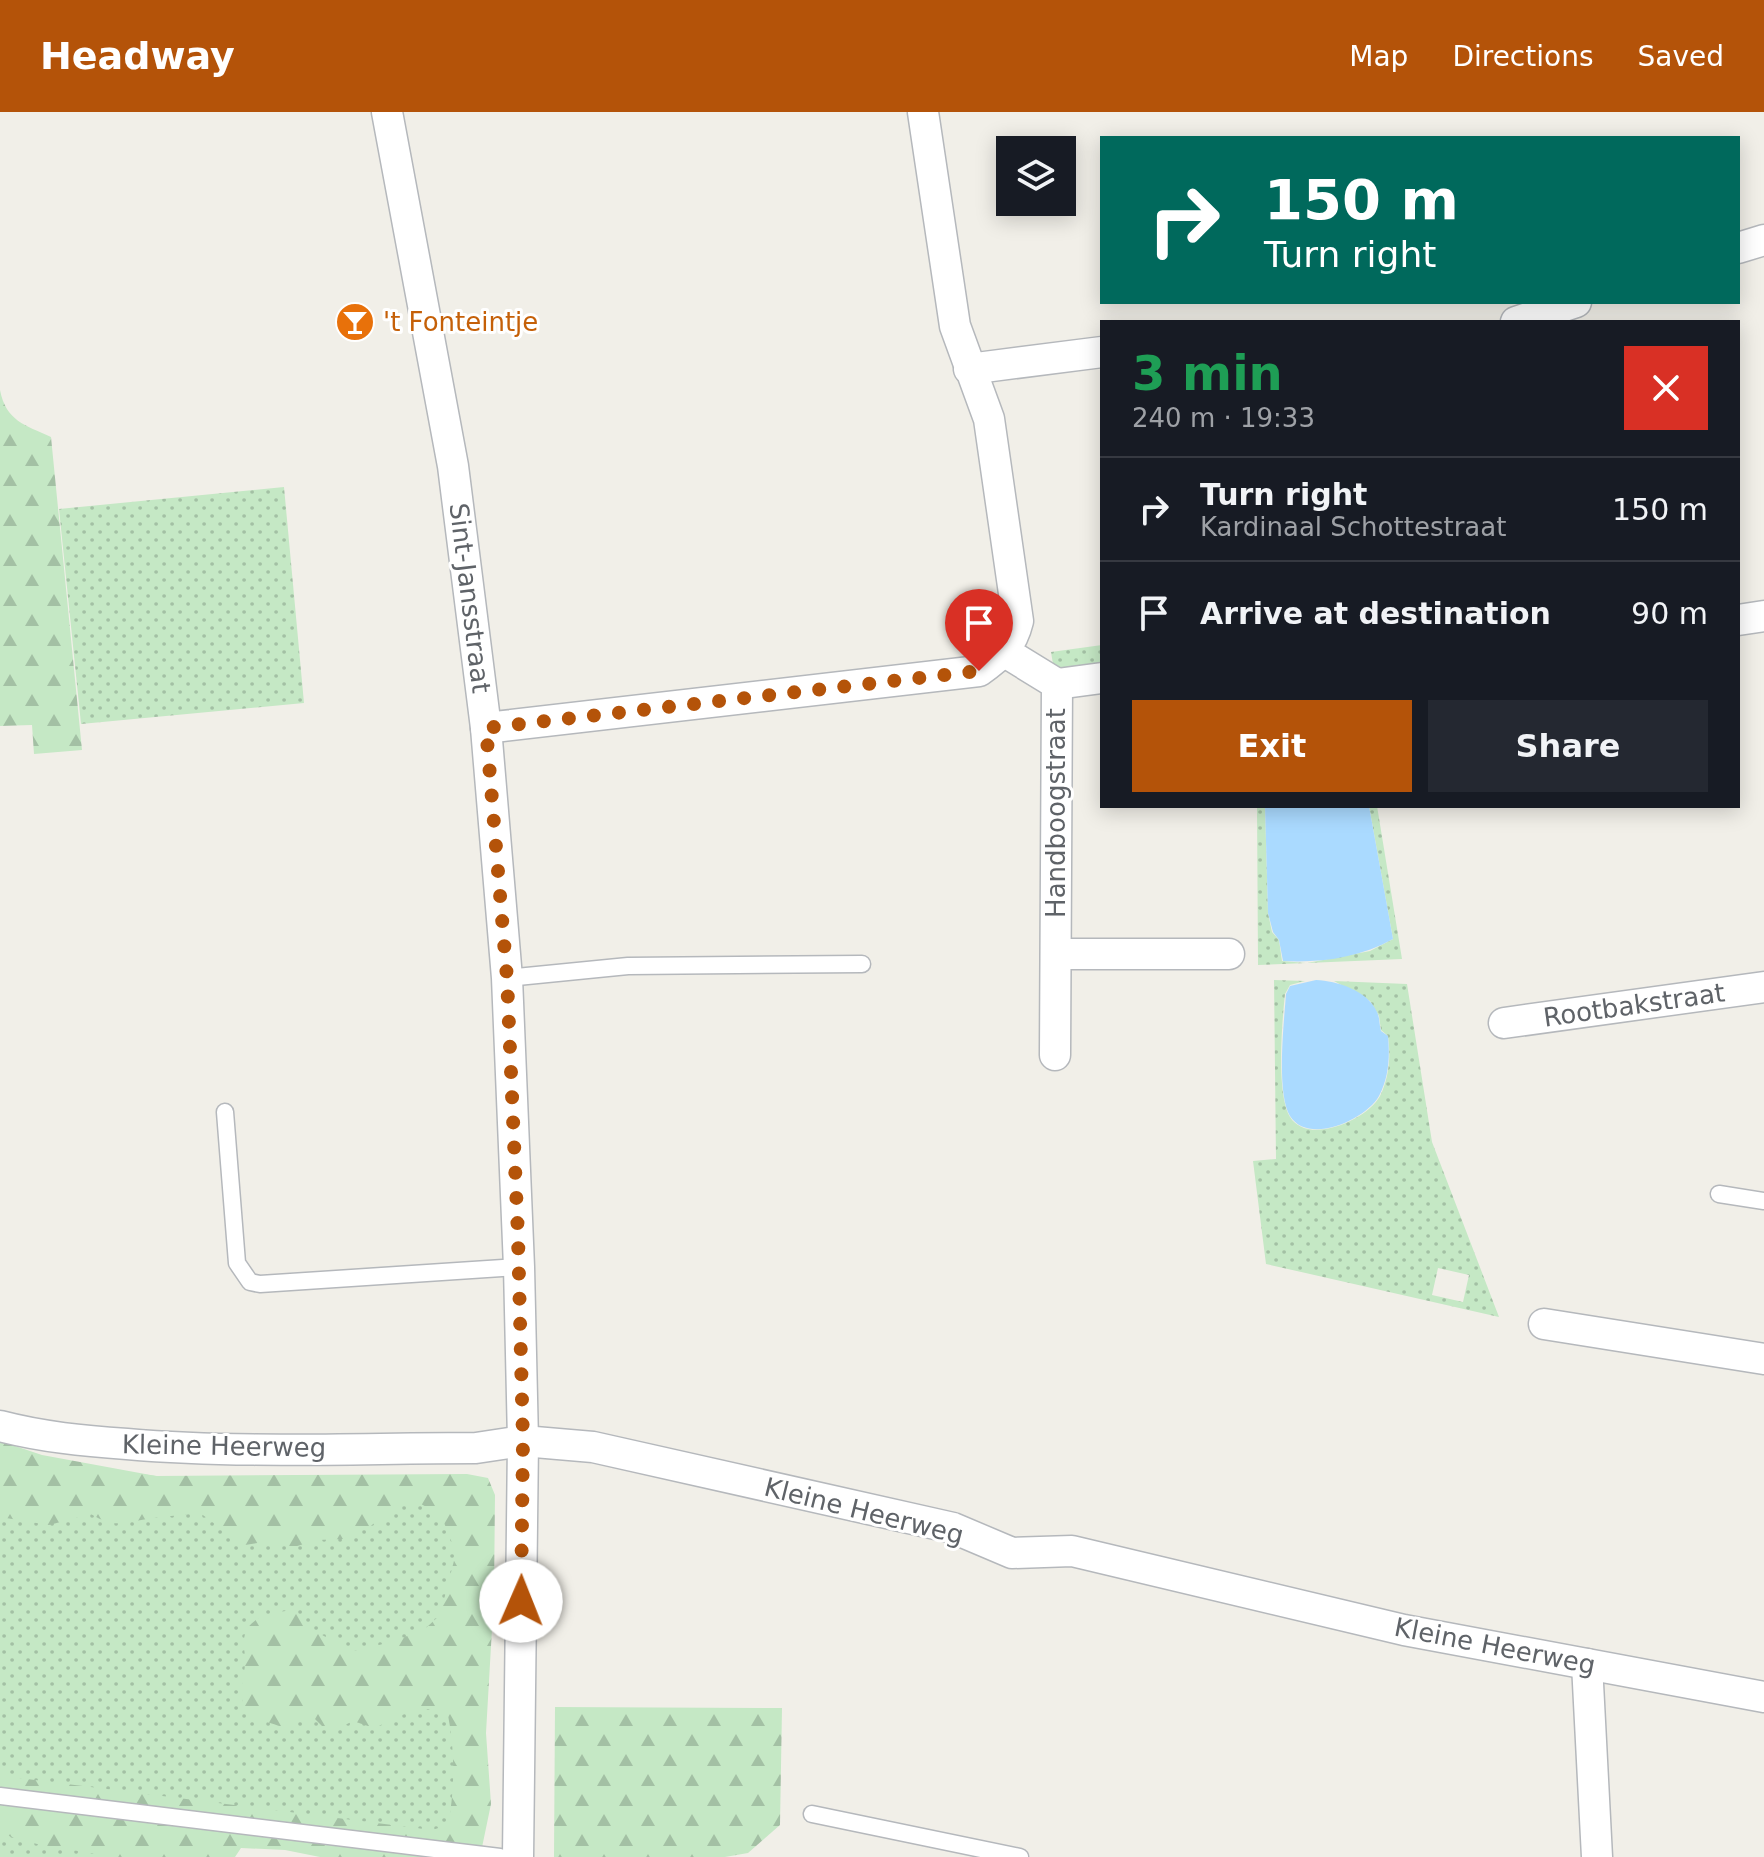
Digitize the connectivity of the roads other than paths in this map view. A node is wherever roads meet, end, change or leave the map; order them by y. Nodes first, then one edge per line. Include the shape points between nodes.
1 (387, 112) edge
2 (923, 112) edge
3 (1764, 240) edge
4 (1740, 247) edge
5 (1570, 304) edge
6 (1522, 320) edge
7 (1100, 352) edge
8 (969, 369) junction
9 (1764, 616) edge
10 (1740, 620) edge
11 (1005, 652) junction
12 (1100, 678) edge
13 (1057, 684) junction
14 (486, 728) junction
15 (1056, 954) junction
16 (1229, 954) dead end
17 (862, 964) dead end
18 (507, 978) junction
19 (1764, 987) edge
20 (1504, 1023) dead end
21 (1055, 1055) dead end
22 (225, 1112) dead end
23 (1719, 1194) dead end
24 (1764, 1201) edge
25 (519, 1267) junction
26 (1544, 1324) dead end
27 (1764, 1359) edge
28 (0, 1426) edge
29 (523, 1441) junction
30 (1587, 1664) junction
31 (1764, 1697) edge
32 (0, 1796) edge
33 (812, 1814) dead end
34 (500, 1857) edge
35 (518, 1857) edge
36 (1020, 1857) edge
37 (1597, 1857) edge

1 - 14 street, Sint-Jansstraat via 453,466
2 - 8 street via 955,326
3 - 4 street
5 - 6 street
7 - 8 street
8 - 11 street via 989,419 1018,621
9 - 10 street
11 - 13 street, Handboogstraat
11 - 14 street via 979,671
12 - 13 street
13 - 15 street, Handboogstraat
14 - 18 street, Sint-Jansstraat
15 - 16 street, Handboogstraat
15 - 21 street, Handboogstraat
17 - 18 lane via 628,966
18 - 25 street, Sint-Jansstraat
19 - 20 street, Rootbakstraat
22 - 25 lane via 237,1263 250,1282
23 - 24 lane
25 - 29 street, Sint-Jansstraat
26 - 27 street
28 - 29 street, Kleine Heerweg via 190,1450 476,1448
29 - 30 street, Kleine Heerweg via 593,1447 953,1528 1012,1553 1072,1551 1404,1630
29 - 35 street, Sint-Jansstraat
30 - 31 street, Kleine Heerweg
30 - 37 street
32 - 34 lane
33 - 36 lane

